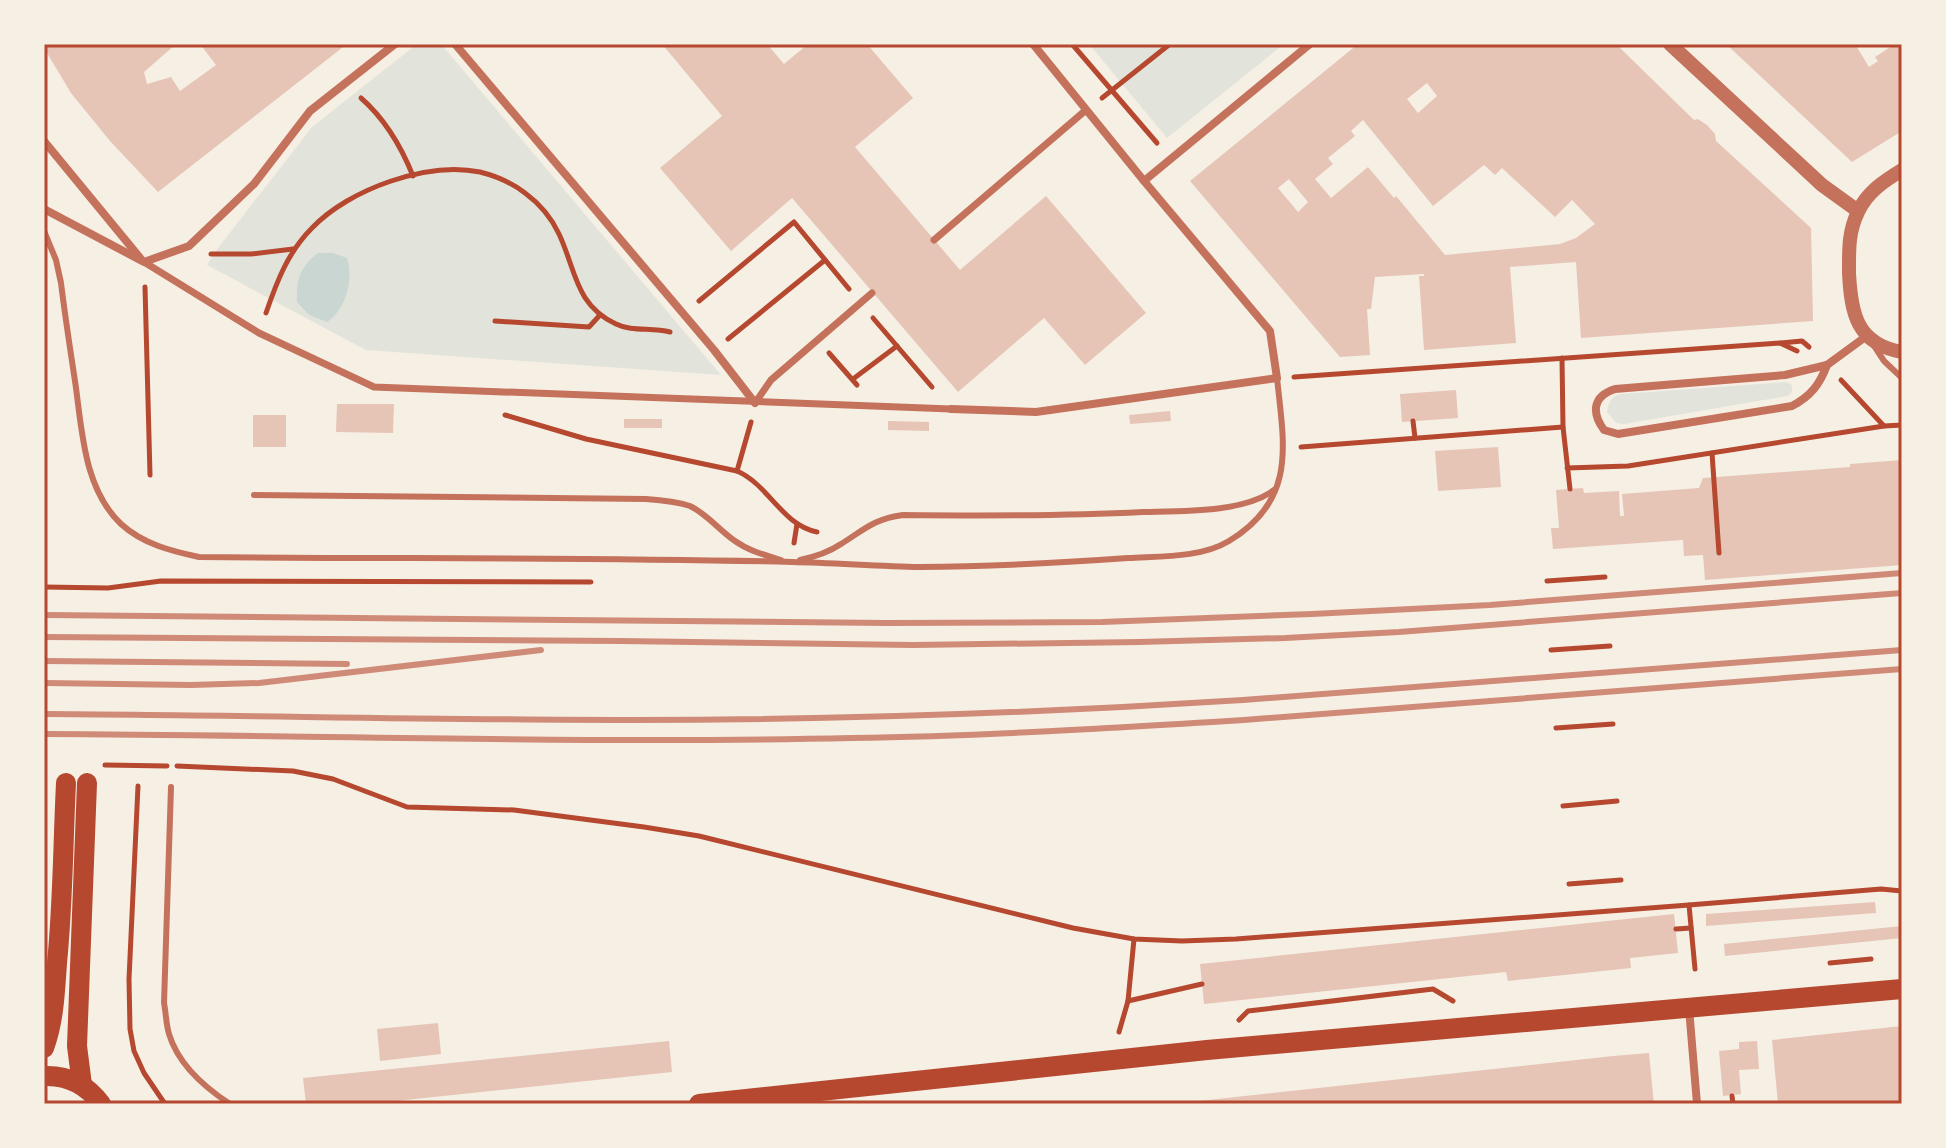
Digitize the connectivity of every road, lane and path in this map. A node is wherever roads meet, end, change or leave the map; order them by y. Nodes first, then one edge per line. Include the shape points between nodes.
1 (395, 44) edge
2 (455, 44) edge
3 (1072, 44) edge
4 (1170, 44) edge
5 (1310, 44) edge
6 (1670, 44) edge
7 (1038, 46) edge
8 (1123, 82) dead end
9 (344, 85) junction
10 (1086, 110) junction
11 (44, 141) edge
12 (1171, 158) junction
13 (1902, 170) edge
14 (413, 176) junction
15 (1144, 181) junction
16 (44, 209) edge
17 (1858, 211) junction
18 (44, 231) edge
19 (934, 240) dead end
20 (294, 249) junction
21 (167, 254) junction
22 (825, 260) junction
23 (144, 262) junction
24 (872, 293) dead end
25 (861, 303) junction
26 (683, 314) junction
27 (600, 315) junction
28 (495, 321) dead end
29 (259, 333) junction
30 (1868, 335) junction
31 (817, 340) junction
32 (897, 346) junction
33 (714, 350) junction
34 (1902, 352) edge
35 (1562, 358) junction
36 (1827, 365) junction
37 (1900, 374) edge
38 (1277, 378) junction
39 (852, 379) junction
40 (755, 403) junction
41 (877, 406) junction
42 (951, 409) junction
43 (496, 412) dead end
44 (1413, 421) dead end
45 (1884, 426) dead end
46 (1563, 427) junction
47 (749, 431) dead end
48 (1415, 438) junction
49 (1284, 448) junction
50 (1712, 453) junction
51 (1567, 468) junction
52 (737, 471) junction
53 (150, 475) dead end
54 (1277, 488) junction
55 (1570, 489) dead end
56 (254, 495) dead end
57 (820, 533) dead end
58 (1719, 553) dead end
59 (791, 562) junction
60 (1605, 577) dead end
61 (1547, 581) dead end
62 (1610, 646) dead end
63 (1551, 650) dead end
64 (1613, 724) dead end
65 (1556, 728) dead end
66 (293, 771) dead end
67 (138, 786) dead end
68 (171, 787) dead end
69 (1617, 801) dead end
70 (1563, 806) dead end
71 (1621, 880) dead end
72 (1569, 884) dead end
73 (1902, 891) edge
74 (1689, 905) junction
75 (1691, 928) junction
76 (1676, 929) dead end
77 (1134, 939) junction
78 (1871, 959) dead end
79 (1830, 963) dead end
80 (1695, 969) dead end
81 (1202, 984) dead end
82 (1902, 989) edge
83 (1689, 1007) junction
84 (1492, 1024) junction
85 (44, 1048) edge
86 (1207, 1050) junction
87 (44, 1076) edge
88 (82, 1085) junction
89 (1732, 1096) dead end
90 (101, 1104) edge
91 (165, 1104) edge
92 (230, 1104) edge
93 (699, 1104) edge
94 (1697, 1104) edge
95 (1733, 1104) edge

1 - 9 street
2 - 26 street
3 - 12 path
4 - 8 path
5 - 12 street
6 - 17 street via 1822,185
7 - 10 street
9 - 14 path via 381,119
9 - 21 street via 310,111 254,184 189,246
10 - 15 street
10 - 19 street
11 - 23 street
12 - 15 street
13 - 17 street via 1881,183
14 - 20 path via 337,206
14 - 27 path via 480,172 523,192 543,208 585,300
15 - 38 street via 1270,331
16 - 23 street
17 - 30 street via 1848,246 1850,301
18 - 59 lane via 61,283 85,453 94,480 121,524 157,547 199,557
20 - 21 path
20 - 29 path
21 - 23 street
22 - 25 path
22 - 26 path via 794,222
22 - 33 path
23 - 29 street
23 - 53 path
24 - 25 street
25 - 31 street
25 - 32 path
26 - 33 street
27 - 28 path via 589,327
27 - 33 path via 618,326 666,330
29 - 40 street via 374,387
30 - 34 street
30 - 36 street
30 - 37 lane
31 - 39 path
31 - 40 street via 771,380
32 - 39 path
32 - 42 path
33 - 40 street
35 - 36 path via 1780,343
35 - 38 path
35 - 46 path
36 - 36 street via 1785,375 1615,389 1599,399 1596,416 1604,430 1618,434 1792,406 1815,389
38 - 42 street via 1036,412
38 - 49 lane
39 - 41 path
40 - 41 street
41 - 42 street
43 - 52 path via 586,439
44 - 48 path
45 - 50 path
46 - 48 path
46 - 51 path
47 - 52 path
48 - 49 path
49 - 54 lane
50 - 51 path via 1628,466
50 - 58 path
51 - 55 path
52 - 57 path via 757,482 797,524
54 - 59 lane via 1257,500 1213,508 887,517 827,552
54 - 59 lane via 1243,532 1226,543 1183,554 919,567
56 - 59 lane via 670,500 692,507 751,551
60 - 61 path
62 - 63 path
64 - 65 path
66 - 77 path via 333,779 407,807 514,810 699,836
67 - 91 path via 130,1029 144,1073
68 - 92 lane via 164,1003 169,1034 185,1065
69 - 70 path
71 - 72 path
73 - 74 path
74 - 75 path
74 - 77 path via 1236,939
75 - 76 path
75 - 80 path
77 - 81 path via 1128,1001
78 - 79 path
82 - 83 main road
83 - 84 main road
83 - 94 street
84 - 86 main road
84 - 86 path via 1433,989 1248,1011
85 - 88 main road via 52,1016 76,783 77,1046
86 - 93 main road
87 - 88 main road
88 - 90 main road
89 - 95 path

